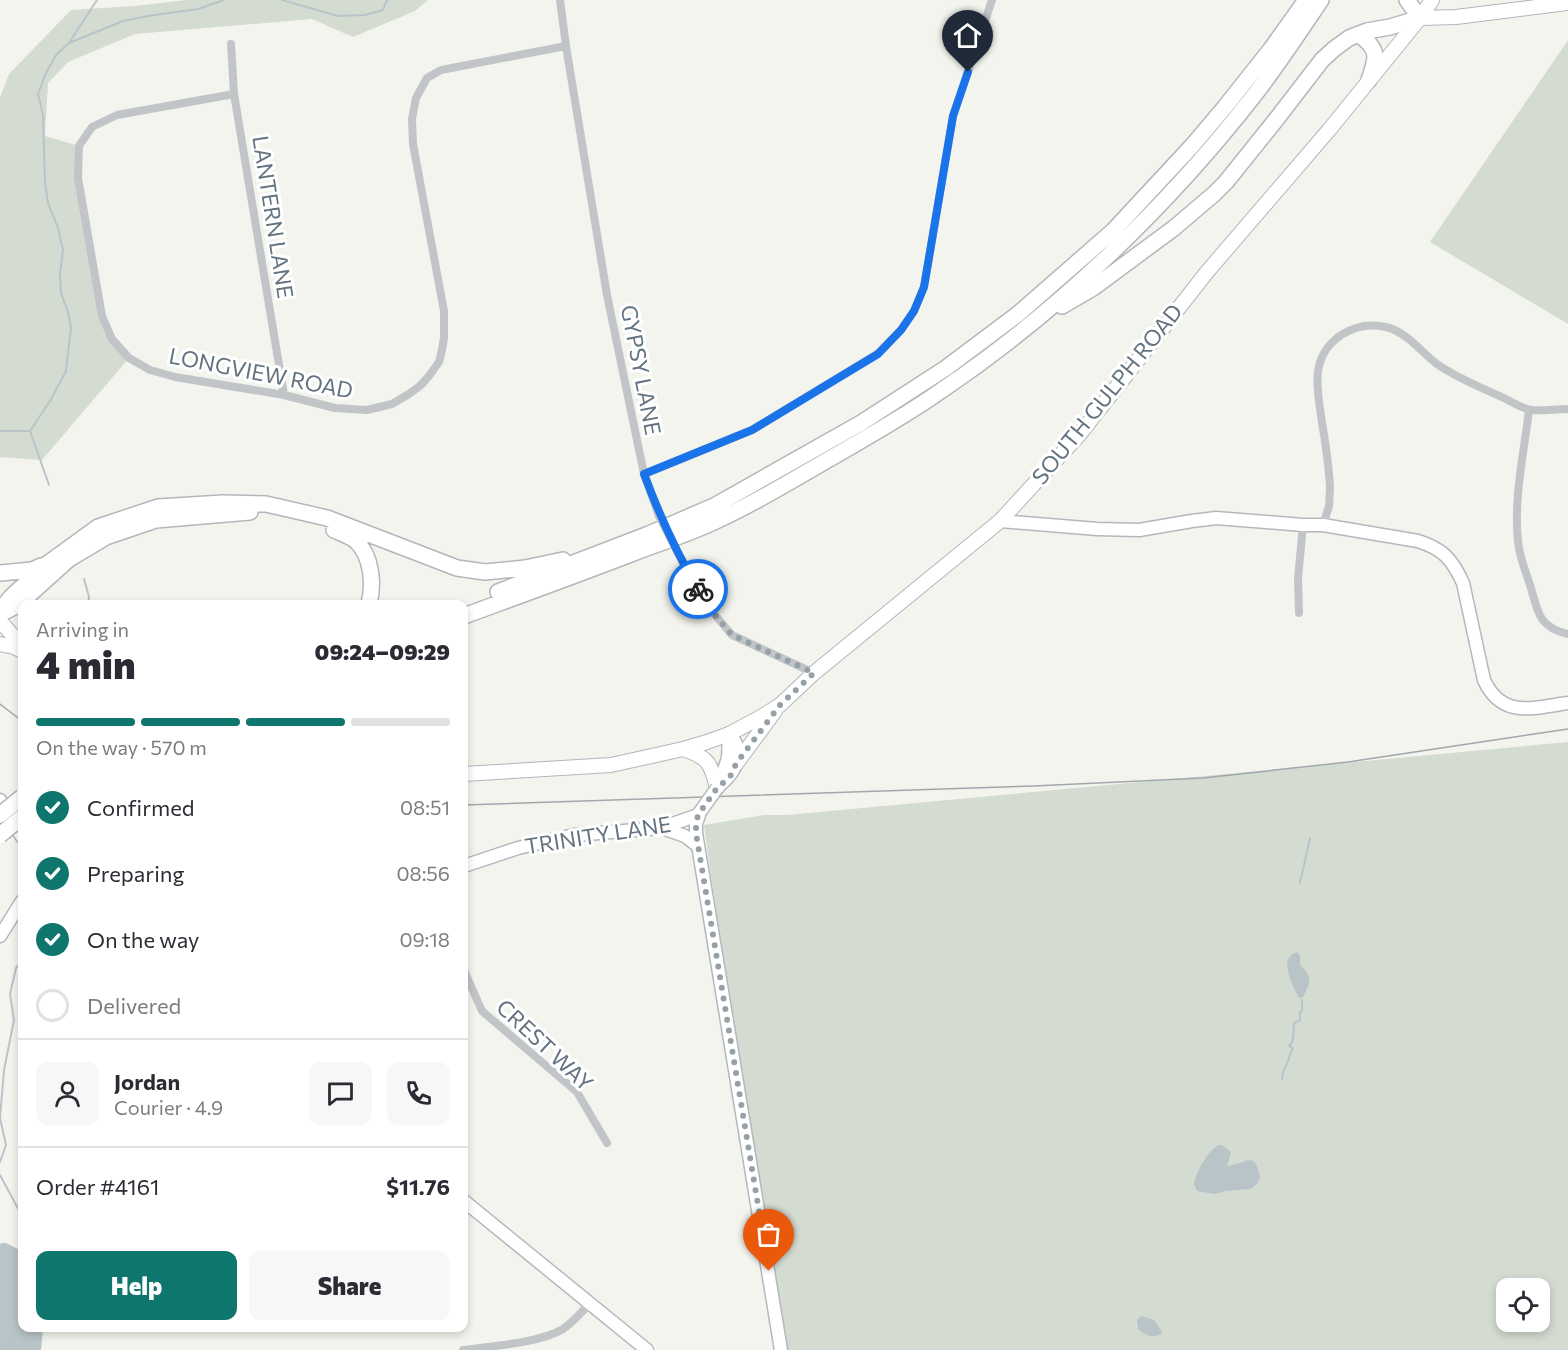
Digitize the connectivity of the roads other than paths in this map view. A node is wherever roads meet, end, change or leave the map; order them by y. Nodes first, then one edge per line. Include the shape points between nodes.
1 (560, 0) edge
2 (992, 0) edge
3 (1306, 0) edge
4 (1321, 0) edge
5 (1407, 0) edge
6 (1432, 0) edge
7 (1568, 3) edge
8 (1420, 18) junction
9 (1358, 34) junction
10 (231, 44) dead end
11 (566, 45) junction
12 (1369, 80) junction
13 (234, 94) junction
14 (1026, 328) junction
15 (284, 394) junction
16 (1568, 409) edge
17 (1529, 410) junction
18 (644, 474) junction
19 (1000, 521) junction
20 (1303, 525) junction
21 (1323, 525) junction
22 (649, 534) junction
23 (47, 564) junction
24 (0, 573) edge
25 (24, 600) edge
26 (369, 600) edge
27 (468, 603) edge
28 (18, 605) edge
29 (0, 612) edge
30 (1299, 613) dead end
31 (468, 615) edge
32 (0, 621) edge
33 (1568, 634) edge
34 (18, 641) edge
35 (0, 644) edge
36 (18, 649) edge
37 (814, 673) junction
38 (1568, 703) edge
39 (780, 705) junction
40 (729, 734) junction
41 (683, 750) junction
42 (736, 764) junction
43 (468, 774) edge
44 (718, 787) junction
45 (0, 800) edge
46 (18, 800) edge
47 (699, 814) junction
48 (0, 815) edge
49 (18, 820) edge
50 (661, 828) junction
51 (18, 830) edge
52 (0, 835) edge
53 (698, 846) junction
54 (468, 865) edge
55 (18, 907) edge
56 (0, 936) edge
57 (468, 979) edge
58 (607, 1143) dead end
59 (468, 1205) edge
60 (590, 1303) junction
61 (463, 1350) edge
62 (647, 1350) edge
63 (781, 1350) edge

1 - 11 street, GYPSY LANE
2 - 18 street via 953,116 924,287 901,330 878,354 752,430
3 - 22 highway via 1192,146 1113,231 1018,314 946,368 861,423 714,506
4 - 14 highway via 1256,93 1197,164 1123,241
5 - 8 highway
6 - 8 main road, SOUTH GULPH ROAD
7 - 8 main road
8 - 9 highway
8 - 12 main road, SOUTH GULPH ROAD
9 - 12 highway via 1374,50
9 - 14 highway via 1322,60 1226,182 1200,207 1093,288
10 - 13 street, LANTERN LANE
11 - 15 street, LONGVIEW ROAD via 441,70 427,78 416,98 413,144 445,327 439,362 429,376 392,404 367,410 335,408
11 - 18 street, GYPSY LANE via 607,295
12 - 19 main road, SOUTH GULPH ROAD via 1208,272 1079,435
13 - 15 street, LANTERN LANE
13 - 15 street, LONGVIEW ROAD via 117,116 92,127 79,146 78,178 102,316 112,339 129,358 150,370 175,377
14 - 31 highway via 942,391 759,499 706,525
16 - 17 street
17 - 21 street via 1438,365 1393,330 1373,326 1344,332 1327,348 1317,378 1330,481
17 - 33 street via 1516,505 1519,548 1543,622
18 - 37 street, GYPSY LANE, bridge via 659,516 686,569 709,608 732,635
19 - 20 main road via 1139,530 1216,518
19 - 37 main road, SOUTH GULPH ROAD
20 - 21 main road
20 - 30 street
21 - 38 main road via 1418,541 1442,552 1462,582 1489,690 1506,705 1518,708
22 - 23 highway via 575,557 485,572 457,568 327,518 266,504 223,503 158,507 98,527
22 - 27 highway
23 - 24 highway via 32,570
23 - 29 highway via 10,597
25 - 26 highway via 69,559 106,537 156,520 263,511 328,527 355,540 366,555 372,578
28 - 29 highway
32 - 34 main road
35 - 36 main road
37 - 39 main road, SOUTH GULPH ROAD
39 - 40 main road, SOUTH GULPH ROAD
39 - 42 main road
40 - 41 main road, SOUTH GULPH ROAD
40 - 42 main road via 737,747
40 - 44 main road via 728,758
41 - 43 main road, SOUTH GULPH ROAD via 611,765
41 - 44 main road via 705,759
42 - 44 main road via 730,777
44 - 47 main road, bridge
45 - 51 main road
46 - 48 highway, bridge
47 - 50 main road, TRINITY LANE
47 - 53 main road
49 - 52 highway, bridge
50 - 53 main road via 685,836
50 - 54 main road, TRINITY LANE via 574,835
53 - 63 main road
55 - 56 main road
57 - 58 street, CREST WAY via 482,1011 577,1092
59 - 60 main road
60 - 61 street via 562,1329 543,1338
60 - 62 main road

